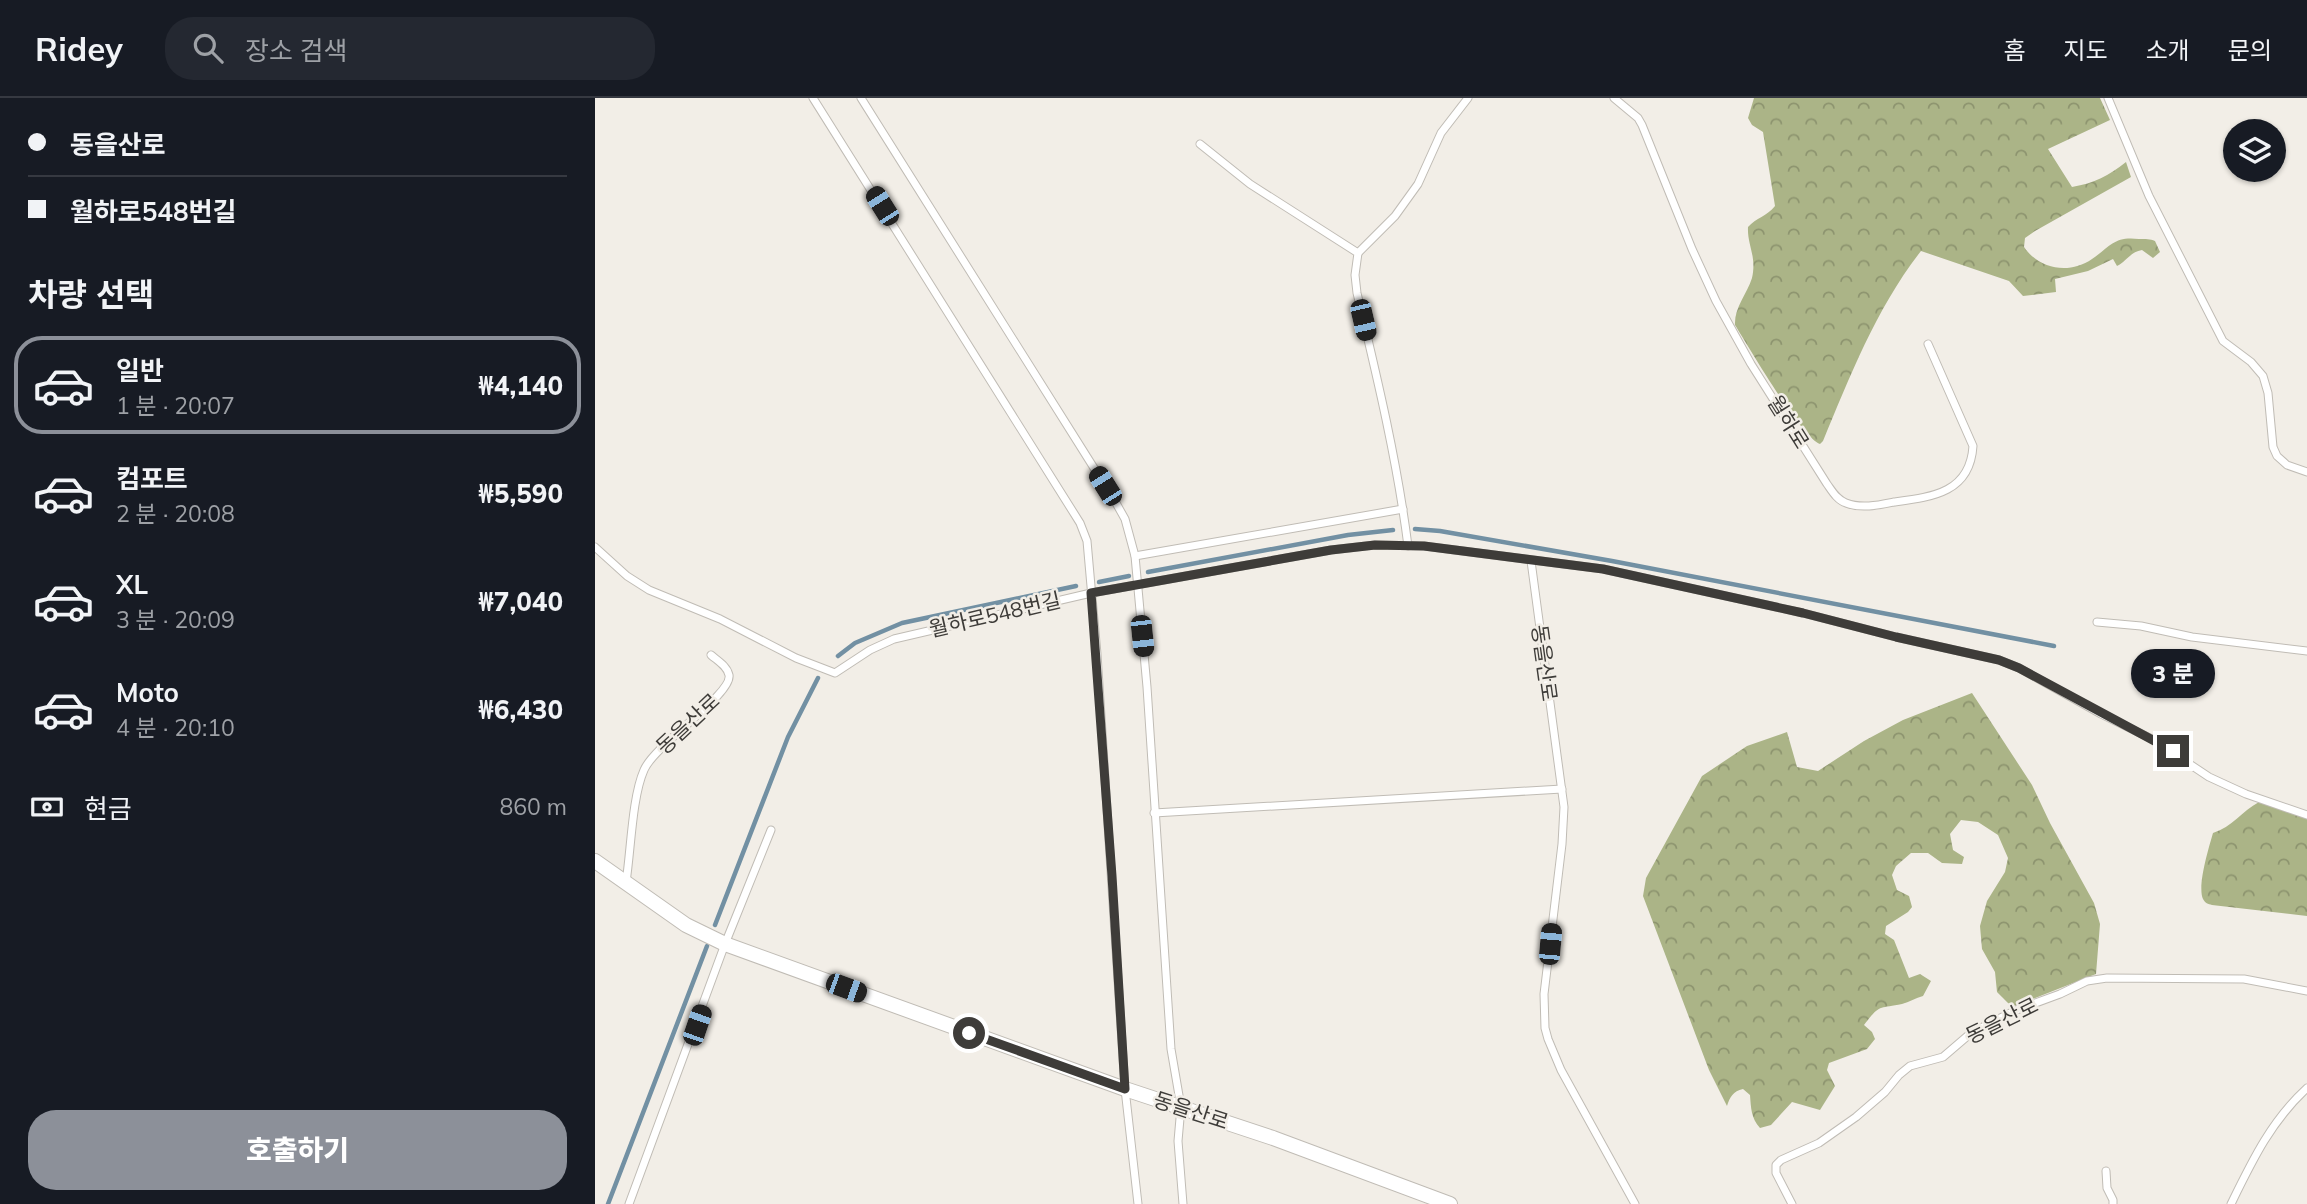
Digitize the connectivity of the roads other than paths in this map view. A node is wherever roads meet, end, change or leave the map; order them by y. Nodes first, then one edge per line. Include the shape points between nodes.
1 (813, 98) edge
2 (860, 98) edge
3 (1468, 98) edge
4 (1615, 98) edge
5 (2108, 98) edge
6 (1200, 144) dead end
7 (1358, 253) junction
8 (1928, 344) dead end
9 (2307, 471) edge
10 (1403, 509) junction
11 (1408, 546) junction
12 (595, 547) edge
13 (1135, 556) junction
14 (1531, 561) junction
15 (1137, 586) junction
16 (1091, 593) junction
17 (2097, 622) dead end
18 (2307, 651) edge
19 (711, 655) dead end
20 (1562, 789) junction
21 (1154, 814) junction
22 (2307, 815) edge
23 (771, 830) dead end
24 (595, 861) edge
25 (626, 882) junction
26 (725, 944) junction
27 (2307, 991) edge
28 (2307, 1088) edge
29 (1125, 1089) junction
30 (1181, 1107) junction
31 (2106, 1171) dead end
32 (629, 1204) edge
33 (1138, 1204) edge
34 (1183, 1204) edge
35 (1450, 1204) edge
36 (1635, 1204) edge
37 (1792, 1204) edge
38 (2113, 1204) edge
39 (2231, 1204) edge

1 - 16 lane via 1080,523 1087,541
2 - 13 lane via 1116,503
3 - 7 lane via 1441,133 1418,184 1395,216
4 - 8 lane, 월하로 via 1643,125 1703,274 1751,364 1827,484 1845,503 1870,506 1924,498 1940,494 1965,476 1973,446
5 - 9 lane via 2149,196 2223,341 2263,376 2277,456 2287,465
6 - 7 lane via 1250,184
7 - 10 lane via 1357,293
10 - 11 lane
10 - 13 lane
11 - 14 lane, 월하로548번길
11 - 15 lane, 월하로548번길 via 1331,550
12 - 16 lane, 월하로548번길 via 649,590 835,673 894,639
13 - 15 lane
14 - 20 lane, 동을산로
14 - 22 lane, 월하로548번길 via 1678,584 1999,660 2152,739 2209,777
15 - 16 lane, 월하로548번길
15 - 21 lane
16 - 29 lane
17 - 18 lane
19 - 25 lane, 동을산로 via 724,666 729,683 649,761 640,784
20 - 21 lane
20 - 36 lane, 동을산로 via 1562,844 1544,994 1545,1028 1561,1070
21 - 30 lane via 1171,1049
23 - 26 lane
24 - 25 street, 동을산로
25 - 26 street, 동을산로 via 686,925
26 - 29 street, 동을산로
26 - 32 lane
27 - 37 lane, 동을산로 via 2244,979 2087,981 1993,1021 1962,1038 1943,1057 1910,1066 1856,1117 1819,1143 1781,1160 1776,1173
28 - 39 lane via 2262,1142
29 - 30 street, 동을산로
29 - 33 lane
30 - 34 lane via 1178,1141
30 - 35 street, 동을산로
31 - 38 lane

